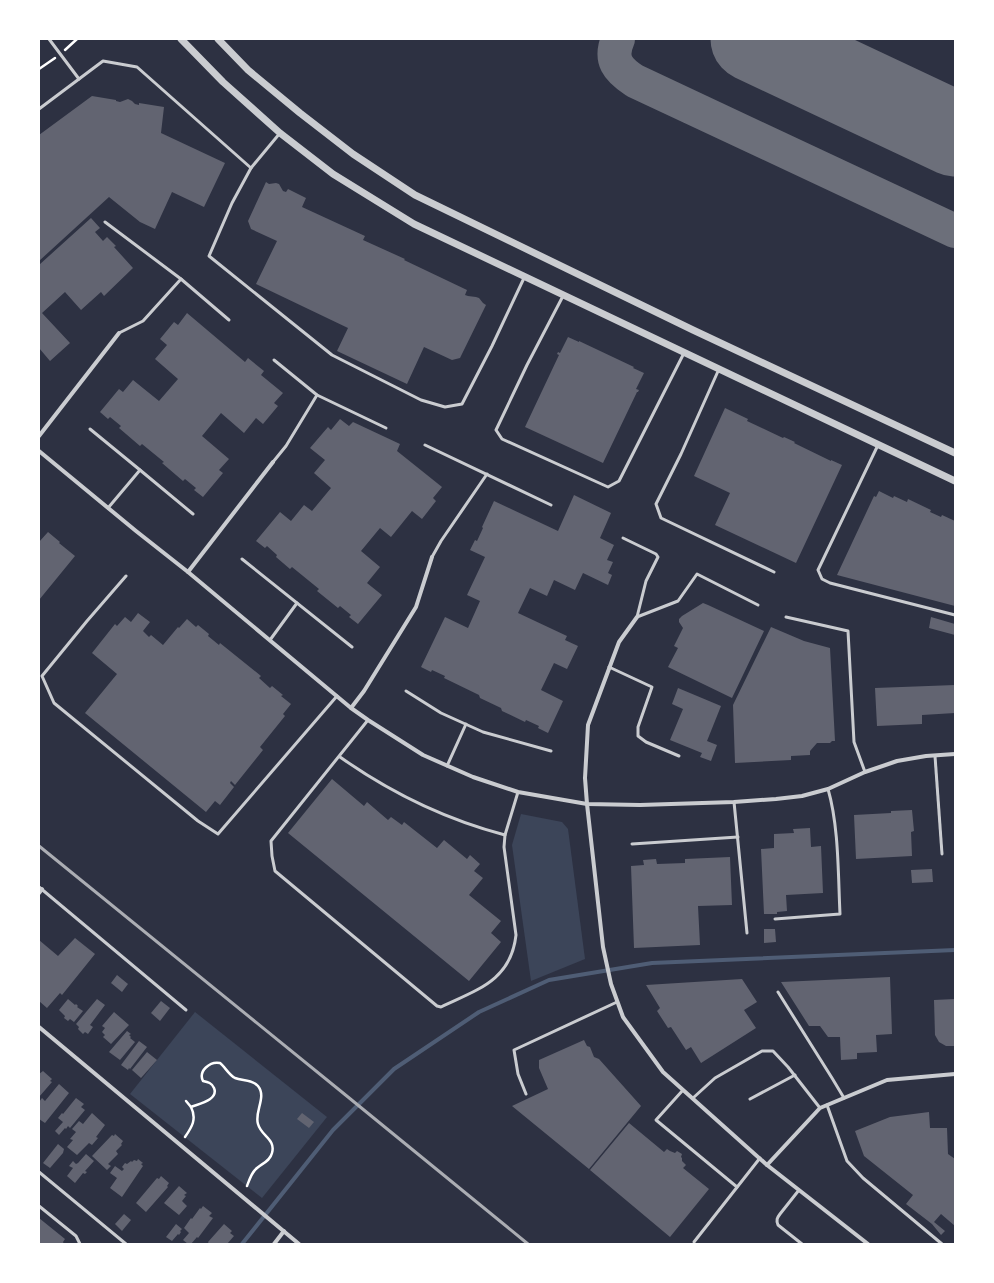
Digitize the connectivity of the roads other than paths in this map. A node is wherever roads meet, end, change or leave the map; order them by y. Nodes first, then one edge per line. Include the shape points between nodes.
1 (49, 39) edge
2 (181, 39) edge
3 (218, 39) edge
4 (79, 79) junction
5 (39, 109) edge
6 (280, 133) junction
7 (250, 168) junction
8 (105, 222) dead end
9 (524, 278) junction
10 (181, 279) junction
11 (563, 296) junction
12 (230, 320) dead end
13 (119, 333) joint
14 (684, 353) junction
15 (274, 360) dead end
16 (719, 369) junction
17 (317, 396) junction
18 (386, 428) dead end
19 (90, 430) dead end
20 (39, 436) edge
21 (425, 445) dead end
22 (878, 445) junction
23 (39, 451) edge
24 (955, 453) edge
25 (273, 462) joint
26 (140, 470) junction
27 (487, 474) junction
28 (955, 481) edge
29 (551, 505) dead end
30 (108, 508) junction
31 (194, 514) dead end
32 (623, 538) dead end
33 (432, 557) joint
34 (242, 559) dead end
35 (188, 572) junction
36 (774, 572) dead end
37 (126, 576) dead end
38 (297, 603) junction
39 (758, 605) dead end
40 (955, 615) edge
41 (637, 617) junction
42 (786, 617) dead end
43 (270, 640) junction
44 (352, 647) dead end
45 (609, 667) junction
46 (406, 691) dead end
47 (337, 696) junction
48 (351, 708) junction
49 (368, 720) junction
50 (466, 724) junction
51 (551, 752) dead end
52 (955, 754) edge
53 (679, 756) dead end
54 (935, 756) junction
55 (340, 757) junction
56 (447, 766) junction
57 (865, 772) junction
58 (828, 789) junction
59 (518, 792) junction
60 (734, 802) junction
61 (587, 804) junction
62 (505, 835) junction
63 (738, 837) junction
64 (632, 844) dead end
65 (942, 854) dead end
66 (40, 890) edge
67 (775, 918) dead end
68 (747, 933) dead end
69 (778, 992) dead end
70 (618, 1002) junction
71 (186, 1010) dead end
72 (39, 1027) edge
73 (955, 1074) edge
74 (795, 1075) junction
75 (683, 1090) junction
76 (526, 1094) dead end
77 (693, 1098) junction
78 (844, 1098) junction
79 (750, 1100) dead end
80 (827, 1105) junction
81 (820, 1108) junction
82 (760, 1158) junction
83 (767, 1165) junction
84 (39, 1172) edge
85 (737, 1187) junction
86 (799, 1190) junction
87 (39, 1206) edge
88 (284, 1232) junction
89 (121, 1240) junction
90 (694, 1242) dead end
91 (80, 1244) edge
92 (117, 1244) edge
93 (126, 1244) edge
94 (274, 1244) edge
95 (299, 1244) edge
96 (802, 1244) edge
97 (868, 1244) edge
98 (942, 1244) edge

1 - 4 lane
2 - 6 street via 223,82
3 - 24 street via 248,70 312,123 415,195
4 - 5 lane
4 - 7 lane via 103,61 137,67
6 - 7 lane
6 - 9 street via 333,174 414,224
7 - 9 lane via 209,256 332,355 421,400 445,407 462,404
8 - 10 lane
9 - 11 street
10 - 12 lane
10 - 13 lane via 143,321
11 - 14 street
11 - 14 lane via 496,430 502,439 608,487 618,482
13 - 20 street
14 - 16 street
15 - 17 lane
16 - 22 street
16 - 36 lane via 656,504 661,518
17 - 18 lane
17 - 25 lane
19 - 26 lane
21 - 27 lane
22 - 28 street
22 - 40 lane via 818,570 822,579
23 - 30 street
25 - 35 street
26 - 30 lane
26 - 31 lane
27 - 29 lane
27 - 33 lane
30 - 35 street
32 - 41 lane via 658,557 646,581
33 - 48 street via 416,607
34 - 38 lane
35 - 43 street
37 - 47 lane via 42,676 54,703 198,821 218,834
38 - 43 lane
38 - 44 lane
39 - 41 lane via 698,574 678,601
41 - 45 street via 619,642
42 - 57 lane via 848,631 854,742
43 - 47 street
45 - 53 lane via 652,687 638,727 638,736
45 - 61 street via 588,725 585,778
46 - 50 lane via 441,713
47 - 48 street
48 - 49 street
49 - 55 lane
49 - 56 street via 423,755
50 - 51 lane via 483,732
50 - 56 lane
52 - 54 street
54 - 57 street via 897,761
54 - 65 lane
55 - 62 lane via 422,806 453,819
55 - 62 lane via 271,841 275,870 437,1006 441,1007 492,981 510,959 516,935 504,847
56 - 59 street
57 - 58 street
58 - 60 street via 802,796
58 - 67 lane via 833,806 840,914
59 - 61 street
59 - 62 lane
60 - 61 street
60 - 63 lane
61 - 70 street via 605,955
63 - 64 lane
63 - 68 lane
66 - 71 lane
69 - 78 lane
70 - 75 street via 623,1017 663,1072
70 - 76 lane via 514,1050 518,1074
72 - 88 street
73 - 78 street via 887,1080
74 - 77 lane via 773,1051 762,1051 715,1078
74 - 79 lane
74 - 81 lane
75 - 77 street
75 - 85 lane via 656,1120
77 - 82 street
78 - 80 street
80 - 81 street
80 - 98 lane via 847,1161 863,1178
81 - 83 street
82 - 83 street
82 - 85 lane
83 - 86 street
84 - 89 lane
85 - 90 lane
86 - 96 lane via 777,1218 777,1222
86 - 97 street
87 - 91 lane via 76,1236
88 - 94 street
88 - 95 street
89 - 92 lane
89 - 93 lane

